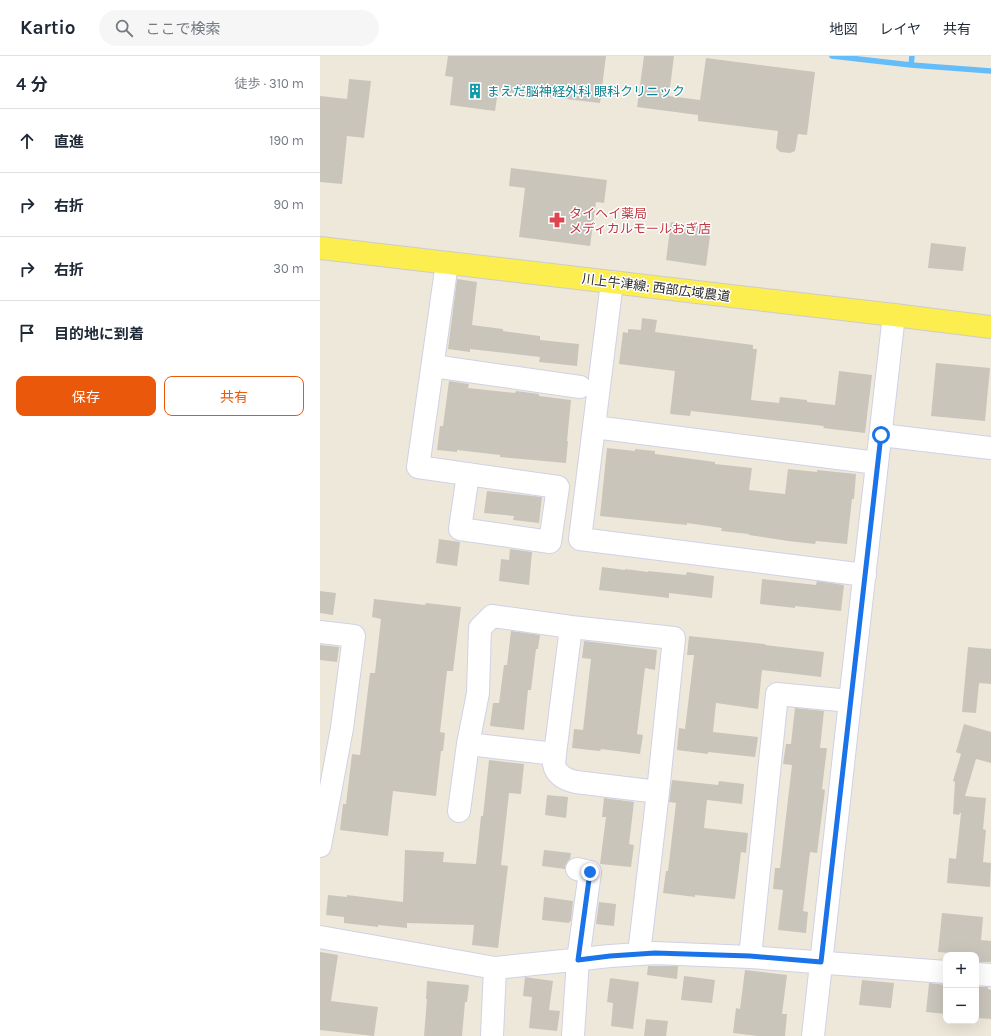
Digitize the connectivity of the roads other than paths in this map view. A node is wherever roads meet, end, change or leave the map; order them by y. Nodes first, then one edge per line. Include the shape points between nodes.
1 (320, 248) edge
2 (447, 263) junction
3 (612, 282) junction
4 (894, 315) junction
5 (991, 327) edge
6 (433, 366) junction
7 (580, 387) dead end
8 (594, 427) junction
9 (881, 435) junction
10 (991, 448) edge
11 (877, 463) junction
12 (468, 474) junction
13 (865, 575) junction
14 (571, 627) junction
15 (320, 632) edge
16 (850, 701) junction
17 (468, 744) junction
18 (555, 754) junction
19 (327, 768) edge
20 (658, 792) junction
21 (458, 811) dead end
22 (320, 846) edge
23 (577, 869) dead end
24 (320, 937) edge
25 (639, 954) junction
26 (750, 956) junction
27 (578, 960) junction
28 (821, 962) junction
29 (495, 968) junction
30 (943, 972) edge
31 (979, 974) edge
32 (991, 975) edge
33 (492, 1036) edge
34 (574, 1036) edge
35 (813, 1036) edge

1 - 2 main road, 川上牛津線; 西部広域農道
2 - 3 main road, 川上牛津線; 西部広域農道
2 - 6 street
3 - 4 main road, 川上牛津線; 西部広域農道
3 - 8 street
4 - 5 main road, 川上牛津線; 西部広域農道
4 - 9 street
6 - 7 street
6 - 12 street via 418,467
8 - 11 street
8 - 13 street via 580,539
9 - 10 street
9 - 11 street
11 - 13 street
12 - 12 street via 558,487 550,542 460,529
13 - 16 street
14 - 17 street via 492,616 480,628 478,694
14 - 18 street
14 - 20 street via 674,638
15 - 19 street via 354,636 342,728
16 - 26 street via 777,694
16 - 28 street
17 - 18 street
17 - 21 street
18 - 20 street via 554,765 565,779
19 - 22 street
20 - 25 street
23 - 27 street via 590,872
24 - 29 street
25 - 26 street
25 - 27 street
26 - 28 street
27 - 29 street
27 - 34 street
28 - 30 street
28 - 35 street
29 - 33 street
31 - 32 street

